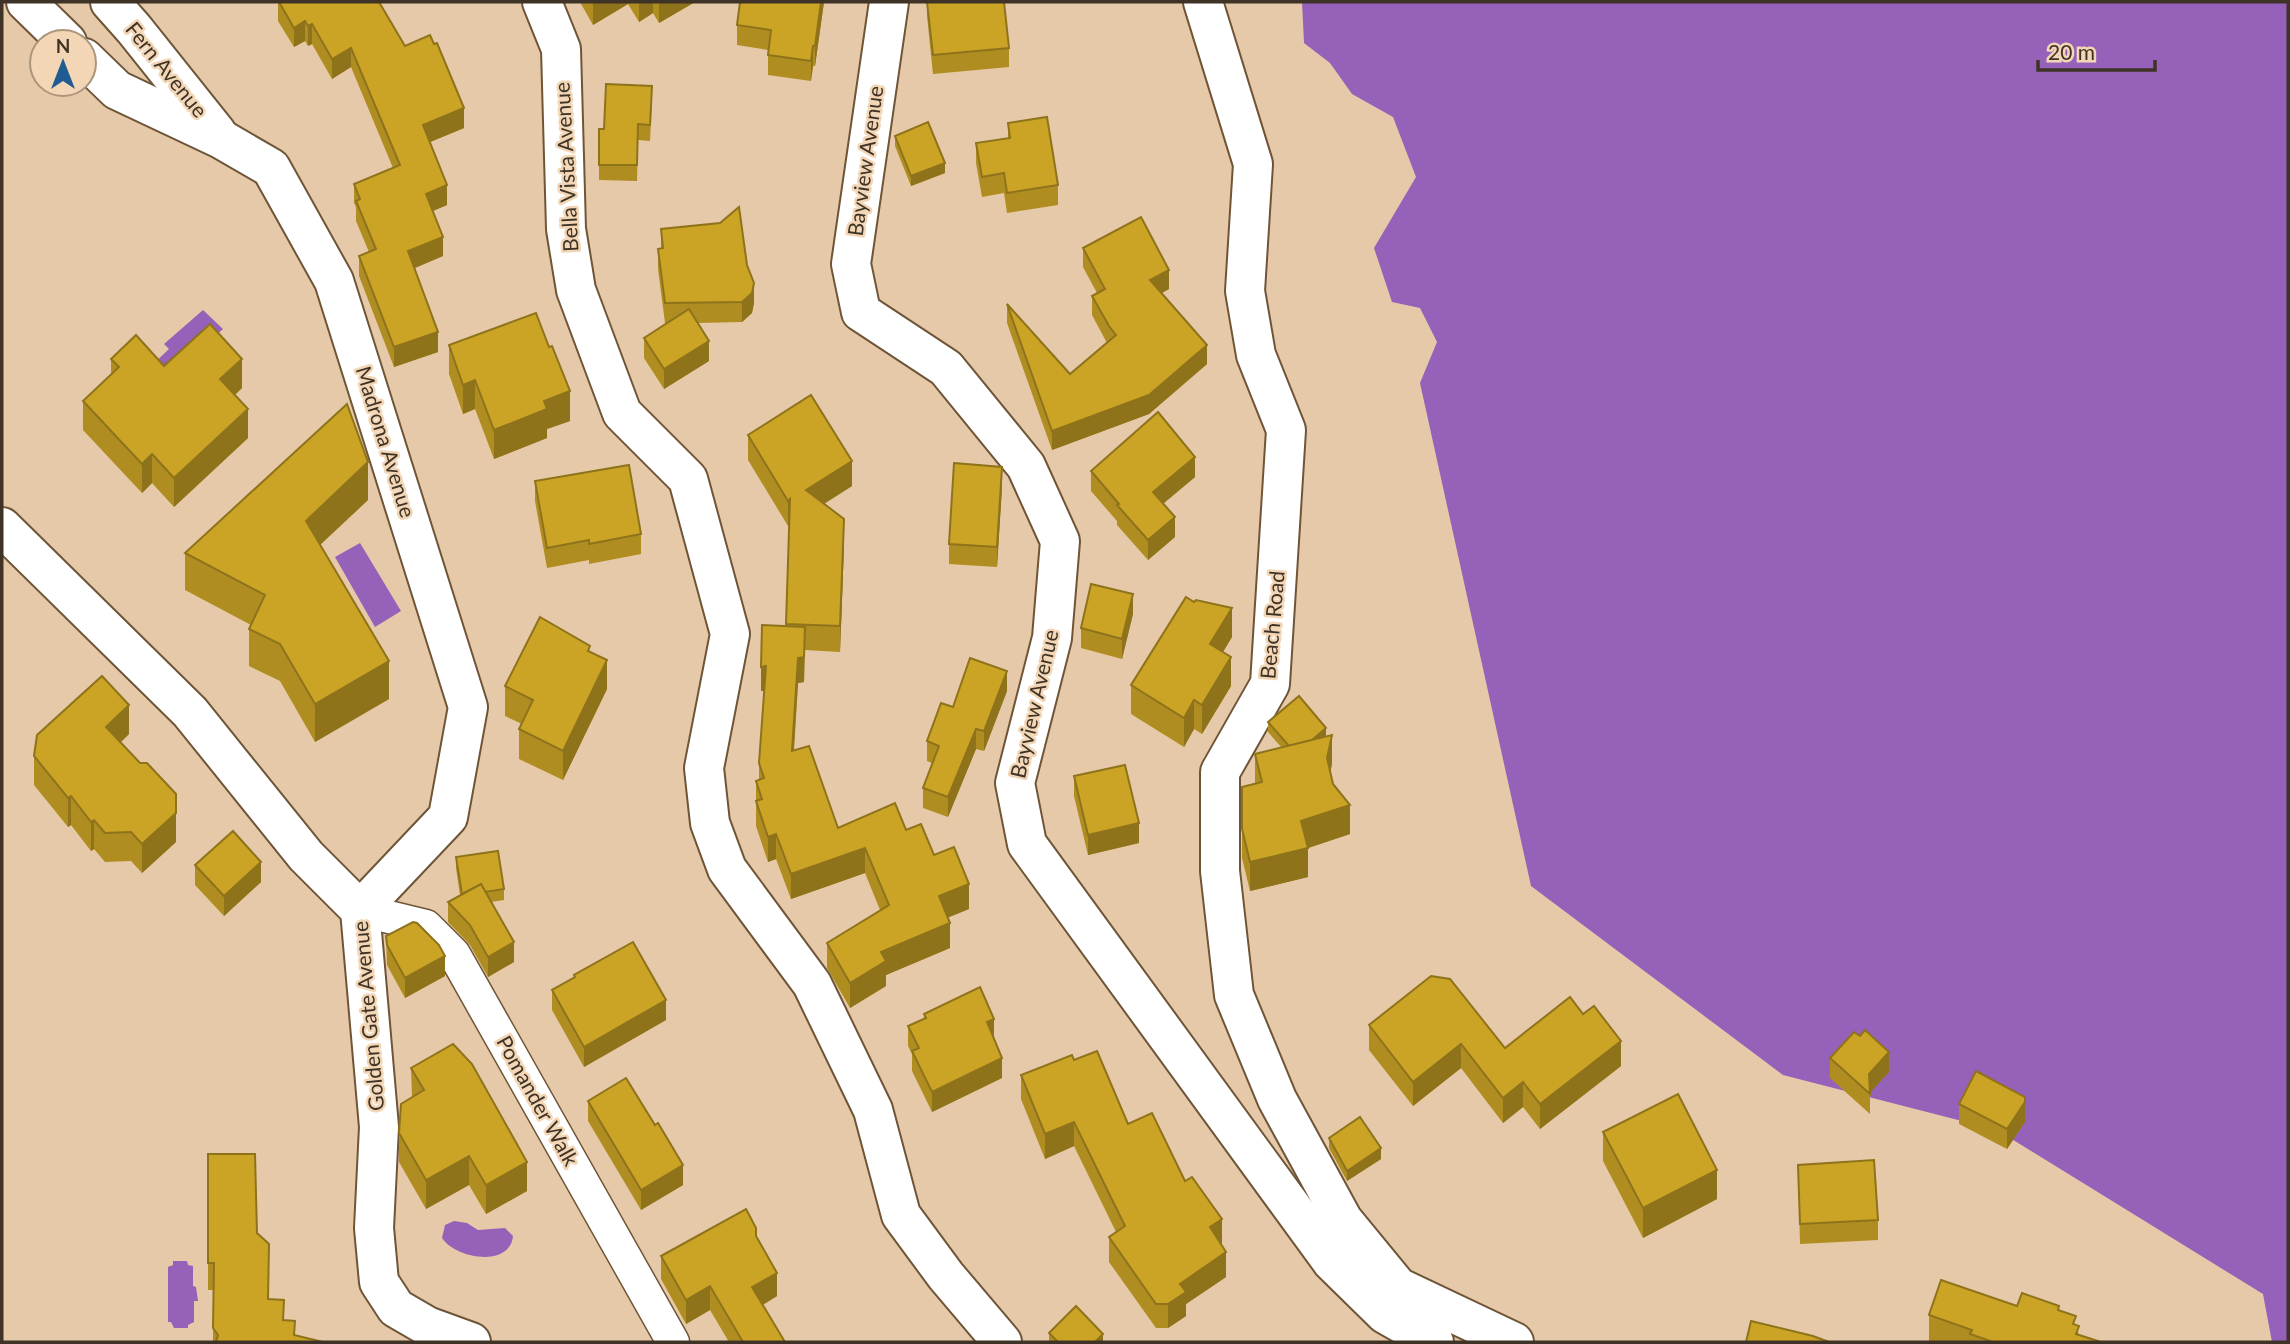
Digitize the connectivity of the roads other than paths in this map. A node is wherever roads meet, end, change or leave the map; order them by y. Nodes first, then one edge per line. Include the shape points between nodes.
1 (26, 2) edge
2 (110, 2) edge
3 (542, 2) edge
4 (889, 2) edge
5 (1203, 2) edge
6 (53, 28) edge
7 (98, 72) edge
8 (221, 139) junction
9 (2, 527) edge
10 (360, 910) junction
11 (471, 1342) edge
12 (673, 1342) edge
13 (1002, 1342) edge
14 (1434, 1342) edge
15 (1514, 1342) edge

1 - 6 street
2 - 8 street, Fern Avenue
3 - 13 street, Bella Vista Avenue via 561,49 566,229 576,290 622,413 688,479 730,634 704,768 710,823 727,869 812,984 873,1110 901,1215
4 - 14 street, Bayview Avenue via 851,264 861,312 946,368 1026,466 1060,541 1052,638 1015,783 1027,844 1332,1262 1385,1314
5 - 15 street, Beach Road via 1253,164 1245,291 1256,355 1286,430 1270,684 1220,772 1220,872 1234,995 1277,1099 1343,1220 1398,1287
7 - 8 street, Madrona Avenue via 117,90
8 - 10 street, Madrona Avenue via 271,168 334,281 468,707 448,817
9 - 10 street, Golden Gate Avenue via 190,712 306,856
10 - 11 street, Golden Gate Avenue via 379,1127 374,1228 379,1282 396,1308 427,1326
10 - 12 street, Pomander Walk via 426,926 454,954

